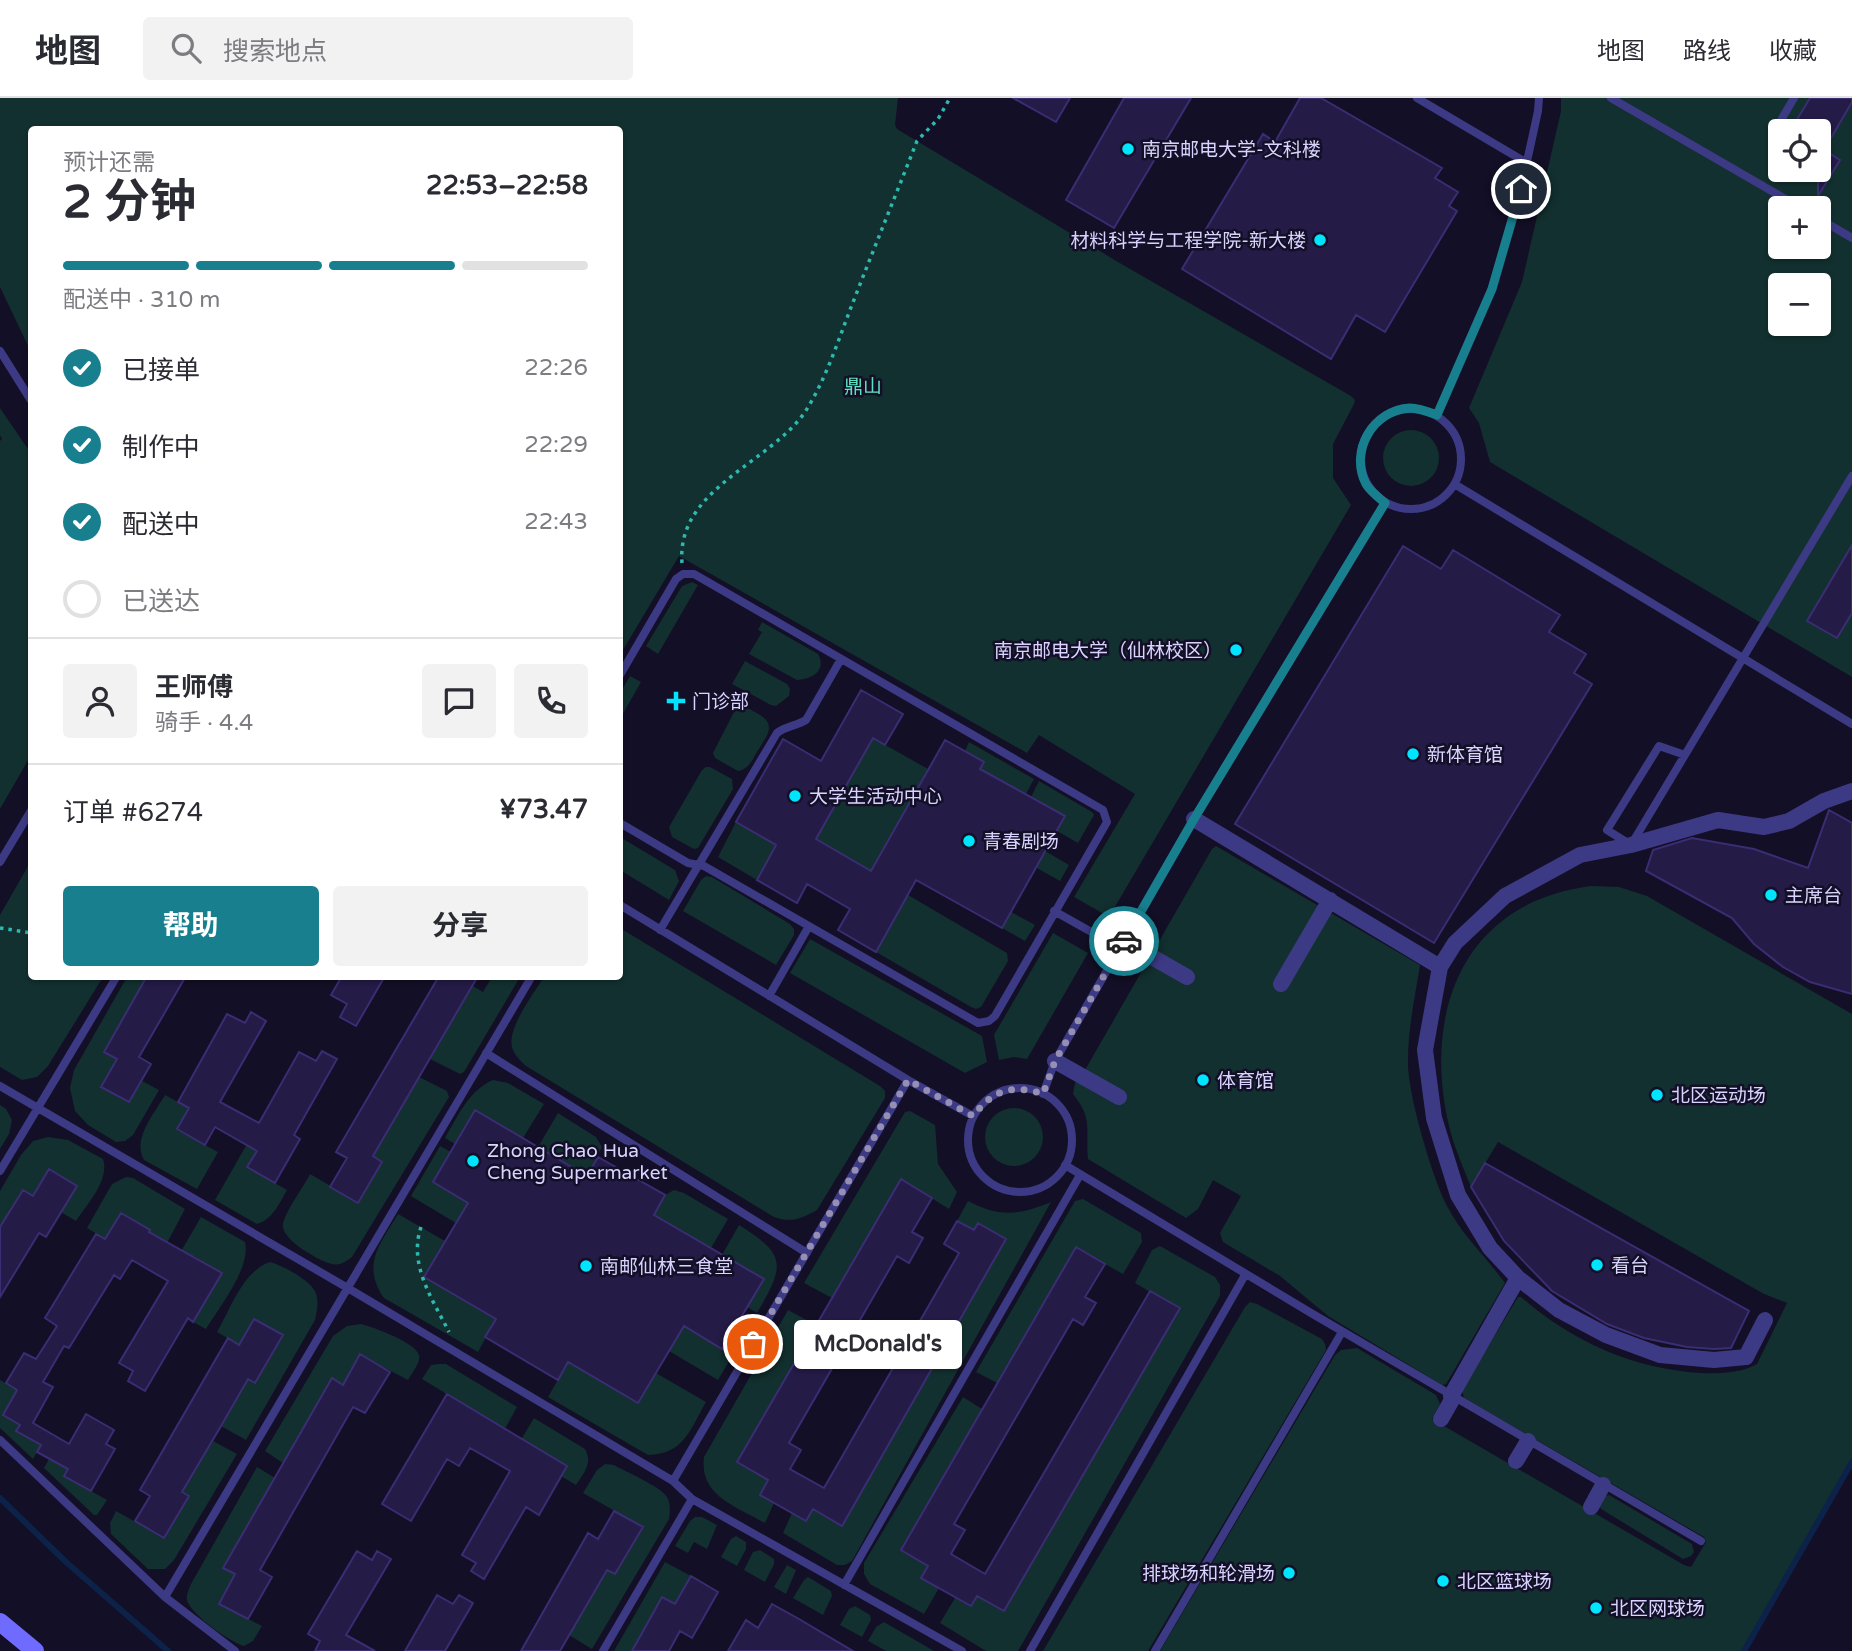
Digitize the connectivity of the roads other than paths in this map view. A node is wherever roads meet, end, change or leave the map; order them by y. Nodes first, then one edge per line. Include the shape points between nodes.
1 (1418, 98) edge
2 (1539, 98) edge
3 (1611, 98) edge
4 (1794, 98) edge
5 (1782, 119) edge
6 (1527, 163) junction
7 (1780, 196) edge
8 (1831, 225) edge
9 (1852, 237) edge
10 (0, 351) edge
11 (28, 395) edge
12 (1437, 415) junction
13 (1852, 475) edge
14 (1456, 485) junction
15 (1385, 503) junction
16 (841, 659) junction
17 (1743, 659) junction
18 (623, 670) edge
19 (1852, 724) edge
20 (1685, 755) junction
21 (1852, 791) edge
22 (28, 816) edge
23 (1194, 819) junction
24 (623, 825) edge
25 (1631, 845) junction
26 (0, 862) edge
27 (698, 865) junction
28 (1330, 900) junction
29 (623, 907) edge
30 (1054, 911) junction
31 (809, 926) junction
32 (660, 930) junction
33 (1122, 944) junction
34 (1440, 967) junction
35 (1188, 977) dead end
36 (115, 980) edge
37 (529, 980) edge
38 (1281, 984) dead end
39 (769, 996) junction
40 (486, 1053) junction
41 (1055, 1061) junction
42 (908, 1080) junction
43 (0, 1086) edge
44 (1043, 1094) junction
45 (1119, 1097) dead end
46 (38, 1109) junction
47 (973, 1116) junction
48 (1065, 1165) junction
49 (0, 1171) edge
50 (1080, 1175) junction
51 (807, 1252) junction
52 (1245, 1275) junction
53 (1518, 1278) junction
54 (346, 1287) junction
55 (1765, 1320) dead end
56 (1342, 1332) junction
57 (1452, 1397) junction
58 (1441, 1419) dead end
59 (0, 1440) edge
60 (1528, 1441) junction
61 (1516, 1461) dead end
62 (673, 1481) junction
63 (1604, 1485) junction
64 (692, 1499) junction
65 (1591, 1507) dead end
66 (1701, 1541) dead end
67 (844, 1585) junction
68 (165, 1597) junction
69 (0, 1622) edge
70 (35, 1651) edge
71 (235, 1651) edge
72 (603, 1651) edge
73 (962, 1651) edge
74 (1030, 1651) edge
75 (1155, 1651) edge

1 - 6 lane
2 - 6 lane
3 - 7 lane
4 - 5 lane
6 - 12 lane via 1492,289
8 - 9 lane
10 - 11 lane
12 - 14 lane via 1455,433 1462,459
12 - 15 lane via 1411,408 1385,415 1367,433 1360,459 1367,485
13 - 17 lane
14 - 15 lane via 1437,503 1411,510
14 - 17 lane
15 - 23 lane
16 - 18 lane via 694,575 683,574
16 - 27 lane via 806,720 777,733
16 - 30 lane via 1103,810 1107,822
17 - 19 lane
17 - 20 lane
20 - 25 lane
20 - 25 lane via 1659,746 1606,830
21 - 25 street via 1789,821 1764,827 1717,820
22 - 26 lane
23 - 28 street
23 - 33 lane
24 - 27 lane
25 - 34 street via 1580,855 1505,895 1455,943
27 - 31 lane
27 - 32 lane
28 - 34 street
28 - 38 street
29 - 32 lane
30 - 31 lane via 995,1016 978,1023
30 - 33 lane
31 - 39 lane
32 - 39 lane
33 - 35 street
33 - 41 lane
34 - 53 street via 1425,1050 1434,1118 1458,1195 1490,1248
36 - 46 lane
37 - 40 lane
39 - 42 lane
40 - 51 lane
40 - 54 lane
41 - 44 lane
41 - 45 street
42 - 47 lane
42 - 51 lane
43 - 46 lane
44 - 47 lane via 1019,1089 996,1094
44 - 48 lane via 1056,1103 1071,1133
46 - 49 lane
46 - 54 lane
47 - 48 lane via 968,1130 971,1159 995,1186 1031,1191 1045,1186
48 - 50 lane
50 - 52 lane
50 - 67 lane
51 - 62 lane
52 - 56 lane
52 - 74 lane
53 - 55 street via 1559,1310 1606,1335 1660,1355 1714,1360 1746,1357
53 - 57 street
54 - 62 lane
54 - 68 lane
56 - 57 lane
56 - 75 lane
57 - 58 street
57 - 60 lane
59 - 68 lane
60 - 61 street
60 - 63 lane
62 - 64 lane
63 - 65 street
63 - 66 lane
64 - 67 lane
64 - 72 lane
67 - 73 lane
68 - 71 lane
69 - 70 main road

